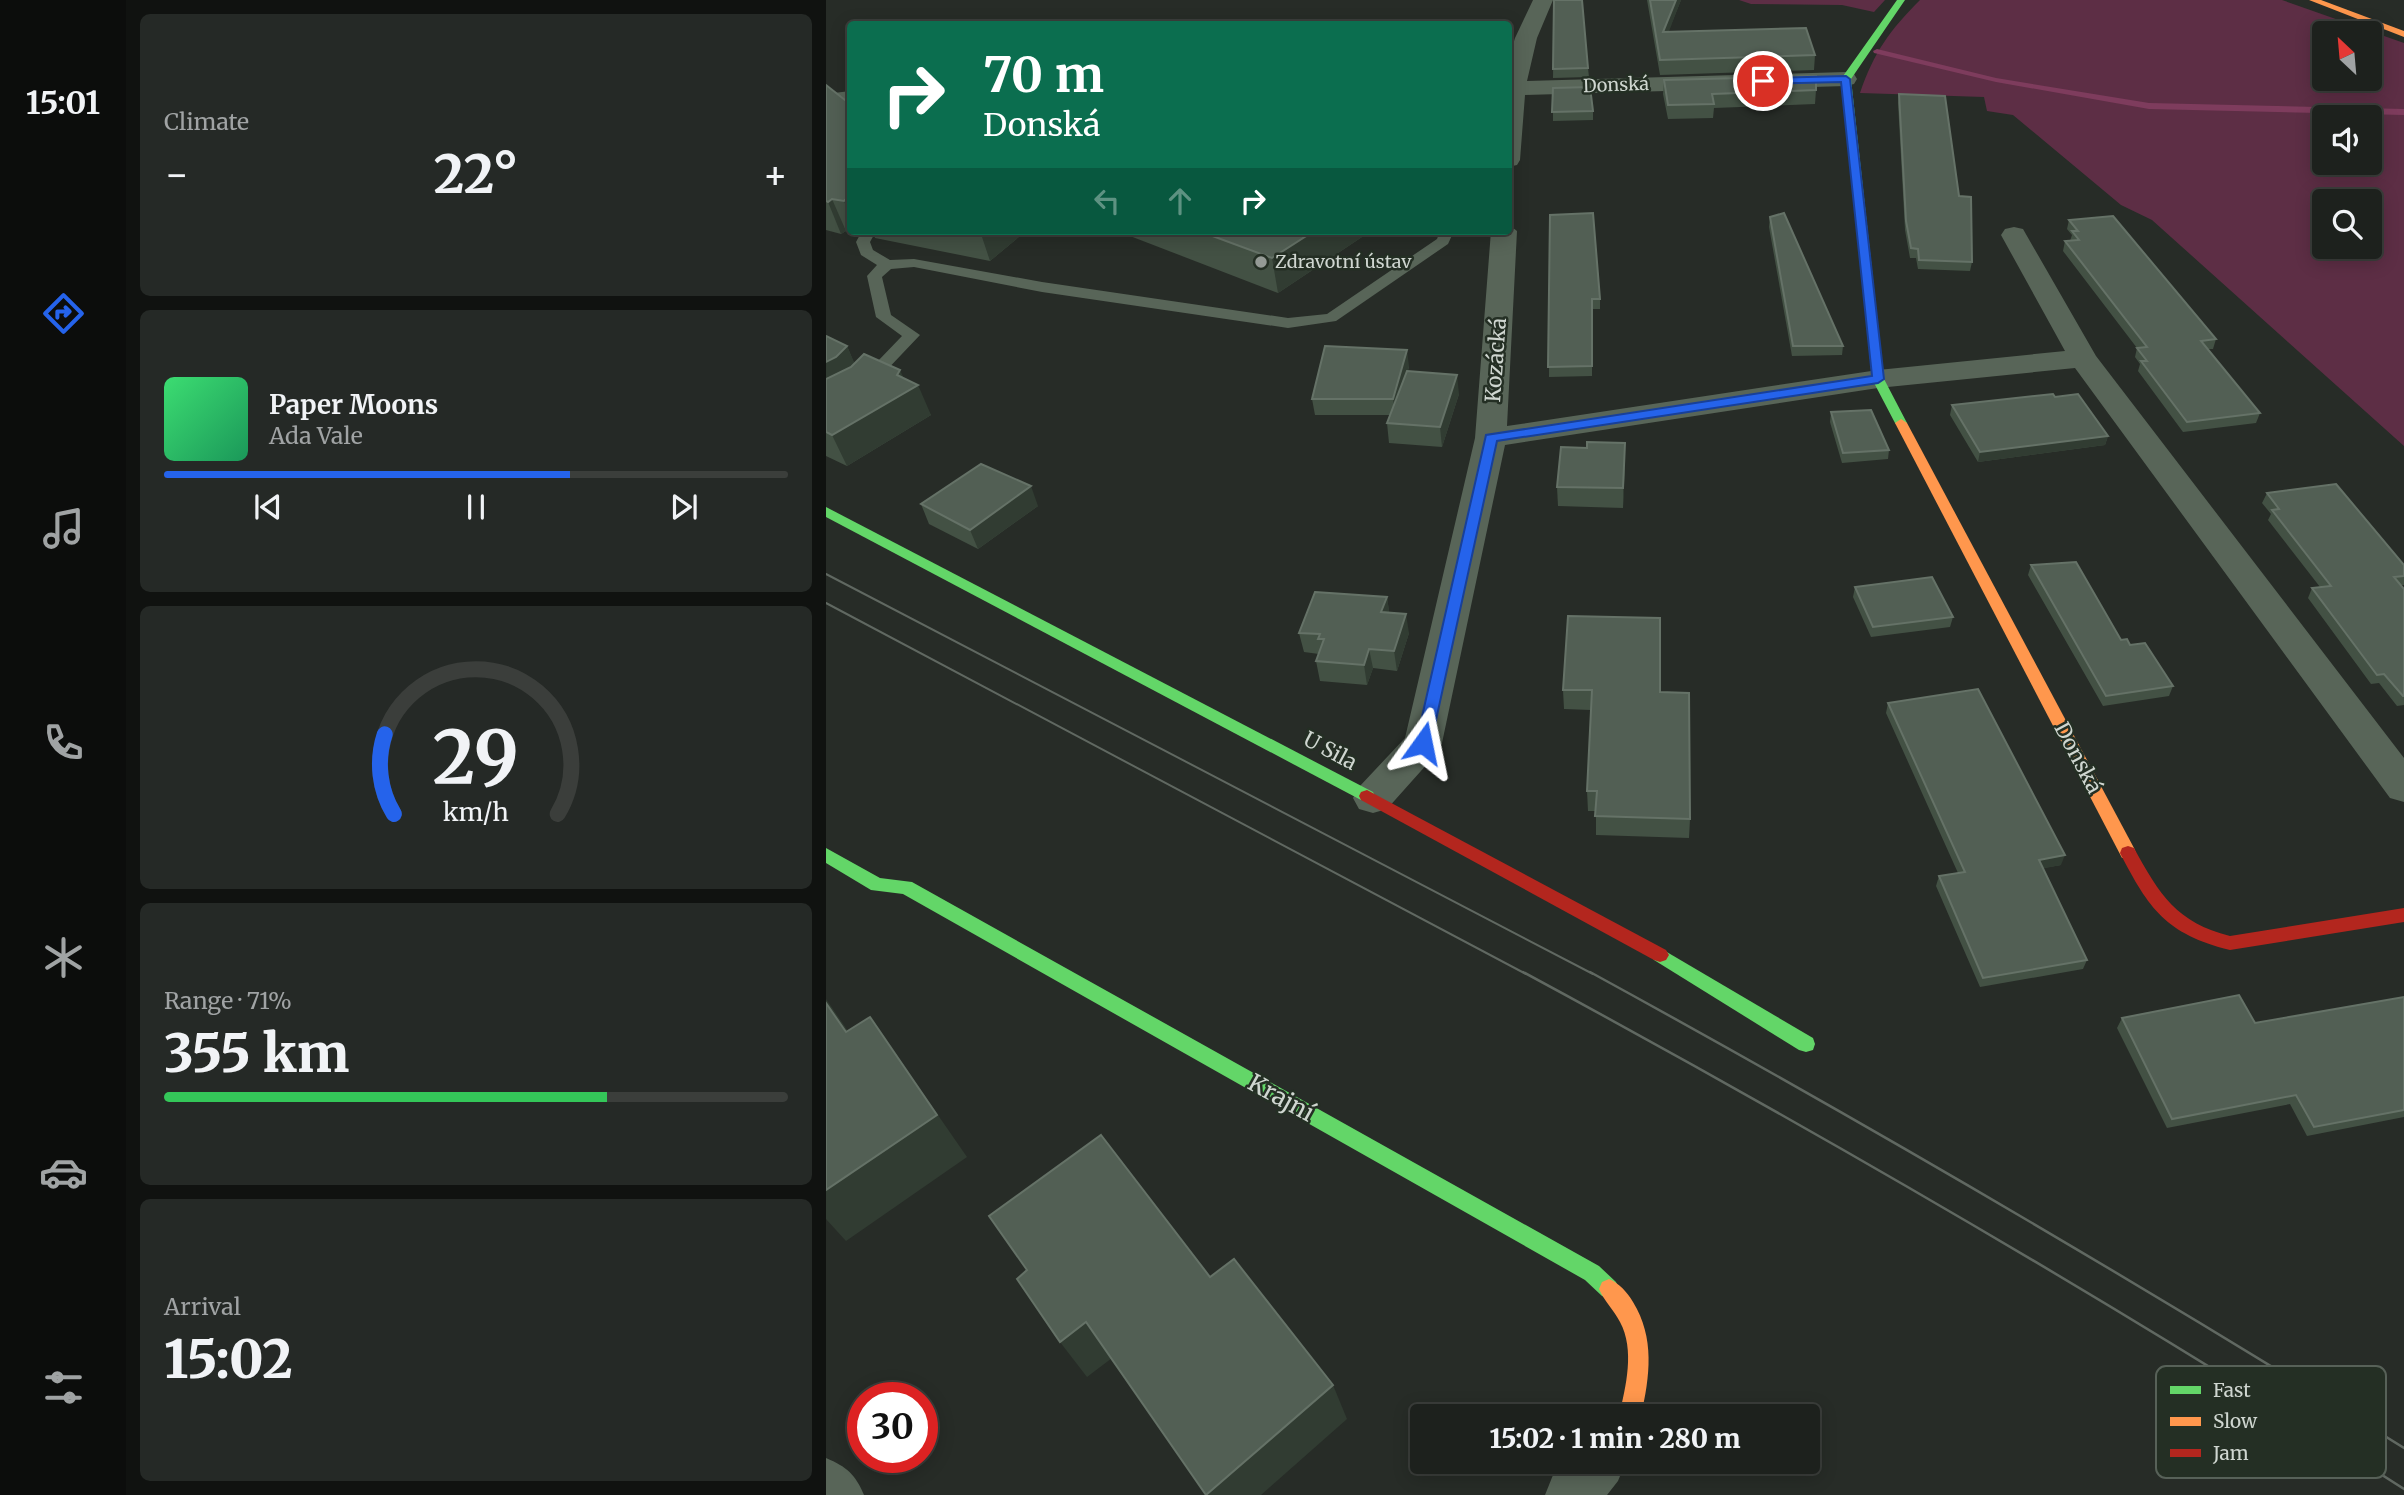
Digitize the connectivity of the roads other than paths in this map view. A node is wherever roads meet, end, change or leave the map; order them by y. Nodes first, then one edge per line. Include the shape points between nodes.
1 (1543, 0) edge
2 (1900, 0) edge
3 (2313, 0) edge
4 (2335, 4) edge
5 (2404, 34) edge
6 (1846, 79) junction
7 (1512, 84) edge
8 (1512, 88) edge
9 (847, 95) edge
10 (826, 98) edge
11 (867, 235) edge
12 (1445, 235) edge
13 (1504, 235) edge
14 (2014, 235) dead end
15 (887, 265) junction
16 (2083, 358) junction
17 (1878, 379) junction
18 (826, 409) edge
19 (1491, 438) junction
20 (826, 511) edge
21 (2404, 787) edge
22 (1373, 798) junction
23 (826, 855) edge
24 (2404, 915) edge
25 (1806, 1044) dead end
26 (1633, 1404) edge
27 (1588, 1474) edge
28 (826, 1486) edge
29 (836, 1495) edge
30 (1573, 1495) edge

1 - 7 street via 1523,44
2 - 6 street
3 - 4 street
4 - 5 street
6 - 8 street, Donská
6 - 17 street, Donská
9 - 10 lane
11 - 15 lane via 866,252
12 - 15 lane via 1331,318 1288,323 914,263
13 - 19 street, Kozácká
14 - 16 street
15 - 18 lane via 874,276 884,317 912,335 857,392
16 - 17 street
16 - 21 street
17 - 19 street
17 - 24 street, Donská via 2150,895 2180,927 2202,938 2230,943
19 - 22 street, Kozácká via 1423,743
20 - 22 street, U Sila
22 - 25 street, U Sila via 1633,938
23 - 26 street, Krajní via 877,885 906,887 1592,1273 1622,1301 1637,1328 1641,1372
27 - 30 street
28 - 29 street

